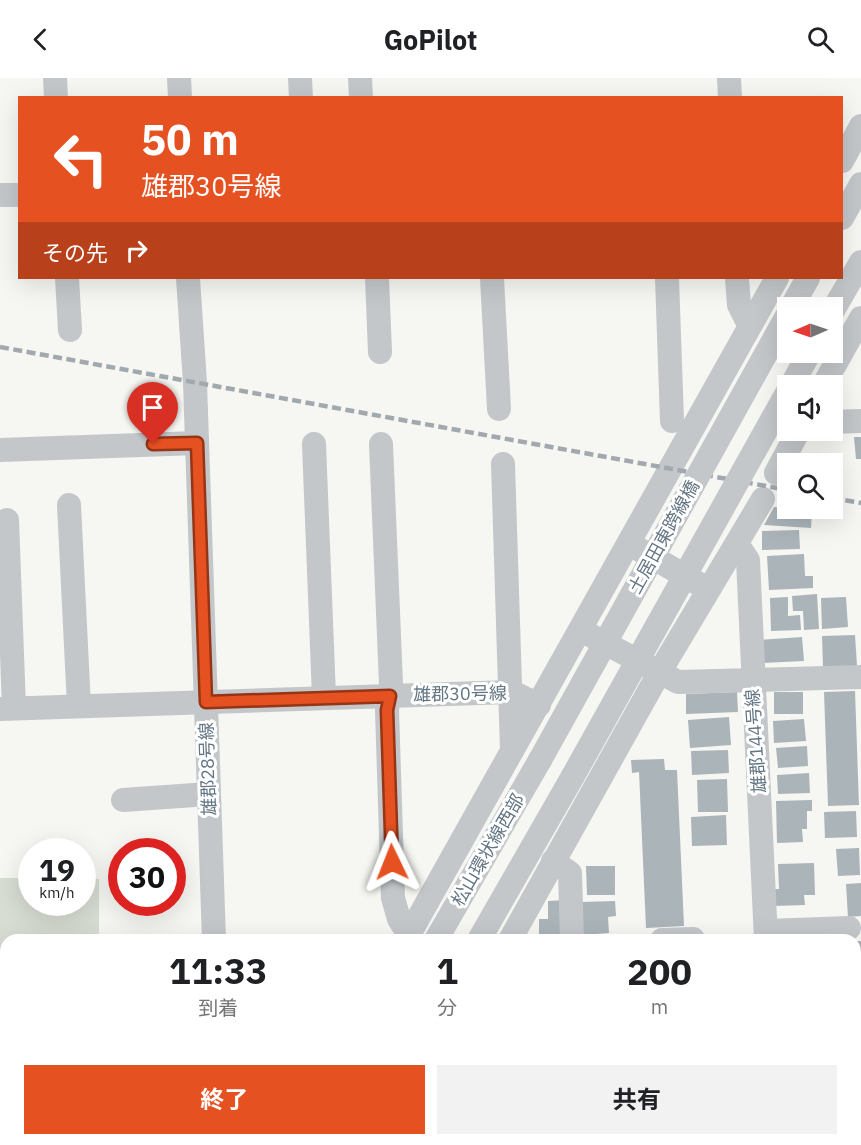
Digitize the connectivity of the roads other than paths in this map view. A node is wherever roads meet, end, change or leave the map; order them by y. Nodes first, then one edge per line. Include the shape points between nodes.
1 (55, 78) edge
2 (179, 78) edge
3 (300, 78) edge
4 (360, 78) edge
5 (729, 78) edge
6 (56, 96) edge
7 (180, 96) edge
8 (301, 96) edge
9 (361, 96) edge
10 (730, 96) edge
11 (861, 126) edge
12 (843, 159) edge
13 (861, 184) edge
14 (0, 195) edge
15 (18, 195) edge
16 (843, 195) edge
17 (861, 205) edge
18 (843, 216) edge
19 (861, 262) edge
20 (67, 279) edge
21 (188, 279) edge
22 (377, 279) edge
23 (492, 279) edge
24 (667, 279) edge
25 (737, 279) edge
26 (776, 279) edge
27 (807, 279) edge
28 (797, 297) edge
29 (841, 297) edge
30 (861, 318) edge
31 (749, 325) junction
32 (70, 330) dead end
33 (777, 334) edge
34 (777, 341) edge
35 (380, 352) dead end
36 (809, 363) edge
37 (823, 375) edge
38 (829, 375) edge
39 (499, 409) dead end
40 (777, 412) edge
41 (672, 421) dead end
42 (861, 421) edge
43 (843, 422) edge
44 (793, 441) edge
45 (197, 443) junction
46 (314, 444) dead end
47 (381, 444) dead end
48 (0, 450) edge
49 (503, 464) dead end
50 (776, 473) dead end
51 (763, 499) dead end
52 (69, 505) dead end
53 (7, 520) dead end
54 (629, 544) junction
55 (737, 544) junction
56 (708, 589) junction
57 (581, 629) junction
58 (659, 673) junction
59 (861, 677) edge
60 (752, 680) junction
61 (512, 692) junction
62 (390, 696) junction
63 (324, 697) junction
64 (206, 702) junction
65 (539, 705) junction
66 (79, 706) junction
67 (7, 709) edge
68 (512, 751) junction
69 (540, 760) joint
70 (573, 776) joint
71 (209, 794) junction
72 (123, 800) dead end
73 (553, 861) junction
74 (849, 928) dead end
75 (214, 934) edge
76 (406, 934) edge
77 (410, 934) edge
78 (439, 934) edge
79 (482, 934) edge
80 (513, 934) edge
81 (572, 934) edge
82 (766, 934) edge
83 (787, 934) edge

1 - 6 street
2 - 7 street
3 - 8 street
4 - 9 street
5 - 10 street
11 - 12 street
13 - 18 street, bridge
14 - 15 street
16 - 17 street
19 - 29 street
20 - 32 street
21 - 45 street, 雄郡28号線
22 - 35 street
23 - 39 street
24 - 41 street
25 - 31 street via 739,305
26 - 31 street
27 - 28 street
30 - 38 street
31 - 34 street
31 - 54 street
33 - 69 street, 土居田東跨線橋, bridge
36 - 37 street
40 - 70 street, 土居田東跨線橋, bridge
42 - 43 street
44 - 50 street
45 - 48 street
45 - 64 street, 雄郡28号線
46 - 63 street
47 - 62 street
49 - 61 street
51 - 55 street
52 - 66 street
53 - 67 street
54 - 56 street
54 - 57 street
55 - 56 street
55 - 60 street, 雄郡144号線 via 748,560
56 - 58 street
57 - 58 street
57 - 65 street
58 - 60 street via 678,682
58 - 73 street
59 - 60 street
60 - 82 street, 雄郡144号線
61 - 62 street, 雄郡30号線
61 - 65 street, 雄郡30号線
61 - 68 street
62 - 63 street, 雄郡30号線
62 - 76 street via 387,710 393,898
63 - 64 street, 雄郡30号線
64 - 66 street, 雄郡30号線
64 - 71 street, 雄郡28号線
65 - 68 street
66 - 67 street, 雄郡30号線
68 - 77 street
69 - 78 street, 松山環状線西部
70 - 79 street, 松山環状線西部
71 - 72 street
71 - 75 street, 雄郡28号線
73 - 80 street
73 - 81 street via 570,873
74 - 83 street

